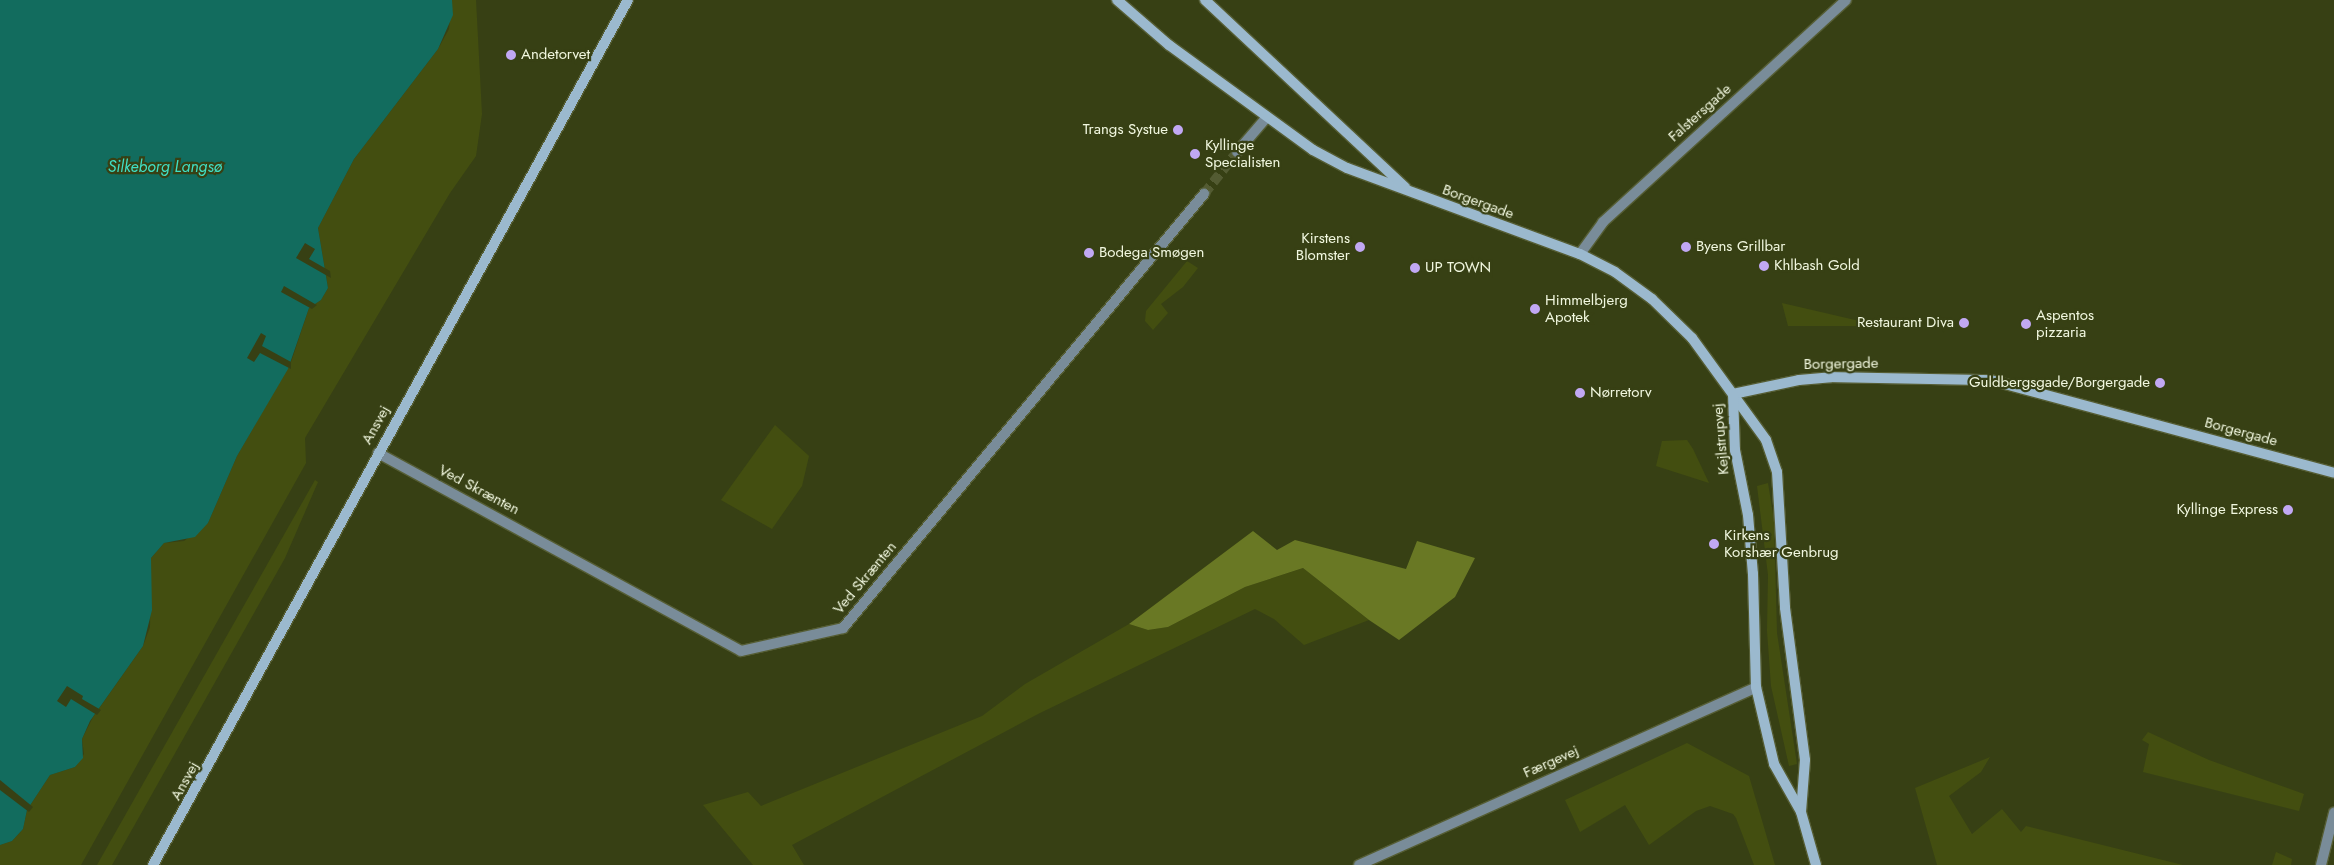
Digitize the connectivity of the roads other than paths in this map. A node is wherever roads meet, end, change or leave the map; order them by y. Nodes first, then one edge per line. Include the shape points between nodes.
1 (628, 0) edge
2 (1117, 0) edge
3 (1205, 0) edge
4 (1846, 0) edge
5 (1267, 117) junction
6 (1237, 152) tunnel mouth
7 (1407, 190) junction
8 (1204, 194) tunnel mouth
9 (1580, 254) junction
10 (1733, 394) junction
11 (378, 453) junction
12 (2334, 473) edge
13 (1756, 687) junction
14 (1801, 812) junction
15 (2334, 813) edge
16 (153, 865) edge
17 (1359, 865) edge
18 (1816, 865) edge
19 (2321, 865) edge

1 - 11 street, Ansvej
2 - 5 street, Borgergade via 1170,45
3 - 7 street, Borgergade
4 - 9 street, Falstersgade via 1603,222
5 - 6 street
5 - 7 street, Borgergade via 1313,150 1347,168
7 - 9 street, Borgergade
8 - 11 street, Ved Skrænten via 843,628 741,651
9 - 10 street, Borgergade via 1615,272 1673,318
10 - 12 street, Borgergade via 1799,380 1831,377 1990,380
10 - 13 street, Kejlstrupvej via 1735,450 1748,515 1753,574
10 - 14 street, Kejlstrupvej via 1766,440 1780,485 1785,608 1805,760
11 - 16 street, Ansvej via 206,775
13 - 14 street, Kejlstrupvej via 1774,764
13 - 17 street, Færgevej
14 - 18 street, Kejlstrupvej
15 - 19 street

